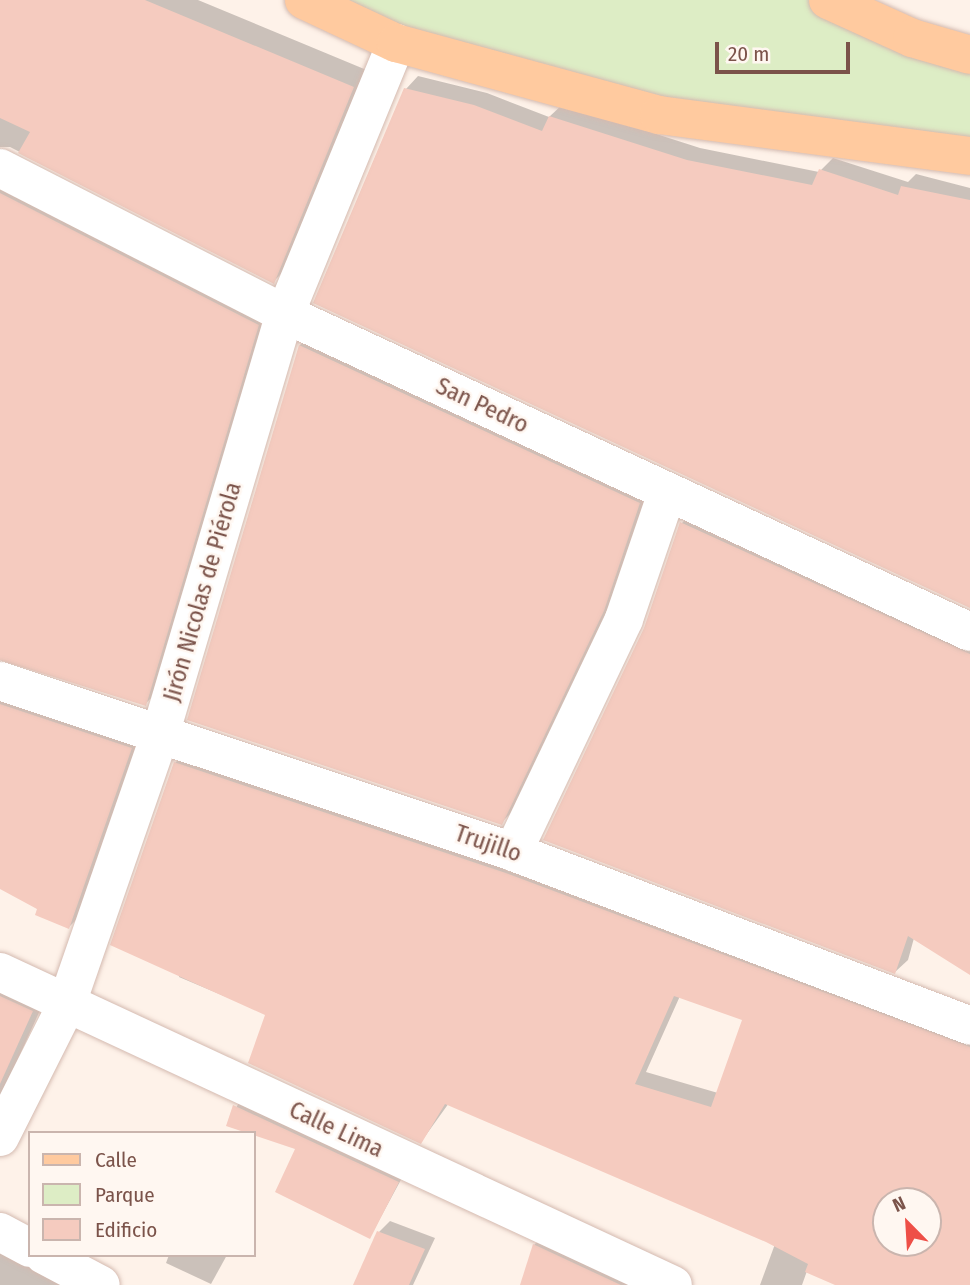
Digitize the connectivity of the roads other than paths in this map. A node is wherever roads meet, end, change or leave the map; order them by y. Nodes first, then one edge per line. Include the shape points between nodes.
1 (304, 0) edge
2 (828, 0) edge
3 (397, 43) junction
4 (970, 55) edge
5 (970, 156) edge
6 (0, 168) edge
7 (285, 314) junction
8 (667, 493) junction
9 (970, 632) edge
10 (0, 681) edge
11 (160, 735) junction
12 (513, 852) junction
13 (0, 972) edge
14 (66, 1006) junction
15 (970, 1026) edge
16 (0, 1137) edge
17 (0, 1232) edge
18 (28, 1247) edge
19 (48, 1257) edge
20 (101, 1285) edge
21 (673, 1285) edge

1 - 3 main road
2 - 4 main road via 912,38
3 - 5 main road via 659,115
3 - 7 street, Jirón Nicolas de Piérola
6 - 7 street, San Pedro
7 - 8 street, San Pedro
7 - 11 street, Jirón Nicolas de Piérola
8 - 9 street, San Pedro
8 - 12 street via 624,619
10 - 11 street, Trujillo
11 - 12 street, Trujillo
11 - 14 street, Jirón Nicolas de Piérola
12 - 15 street, Trujillo
13 - 14 street, Calle Lima
14 - 16 street, Jirón Nicolas de Piérola
14 - 21 street, Calle Lima
17 - 18 street
19 - 20 street

